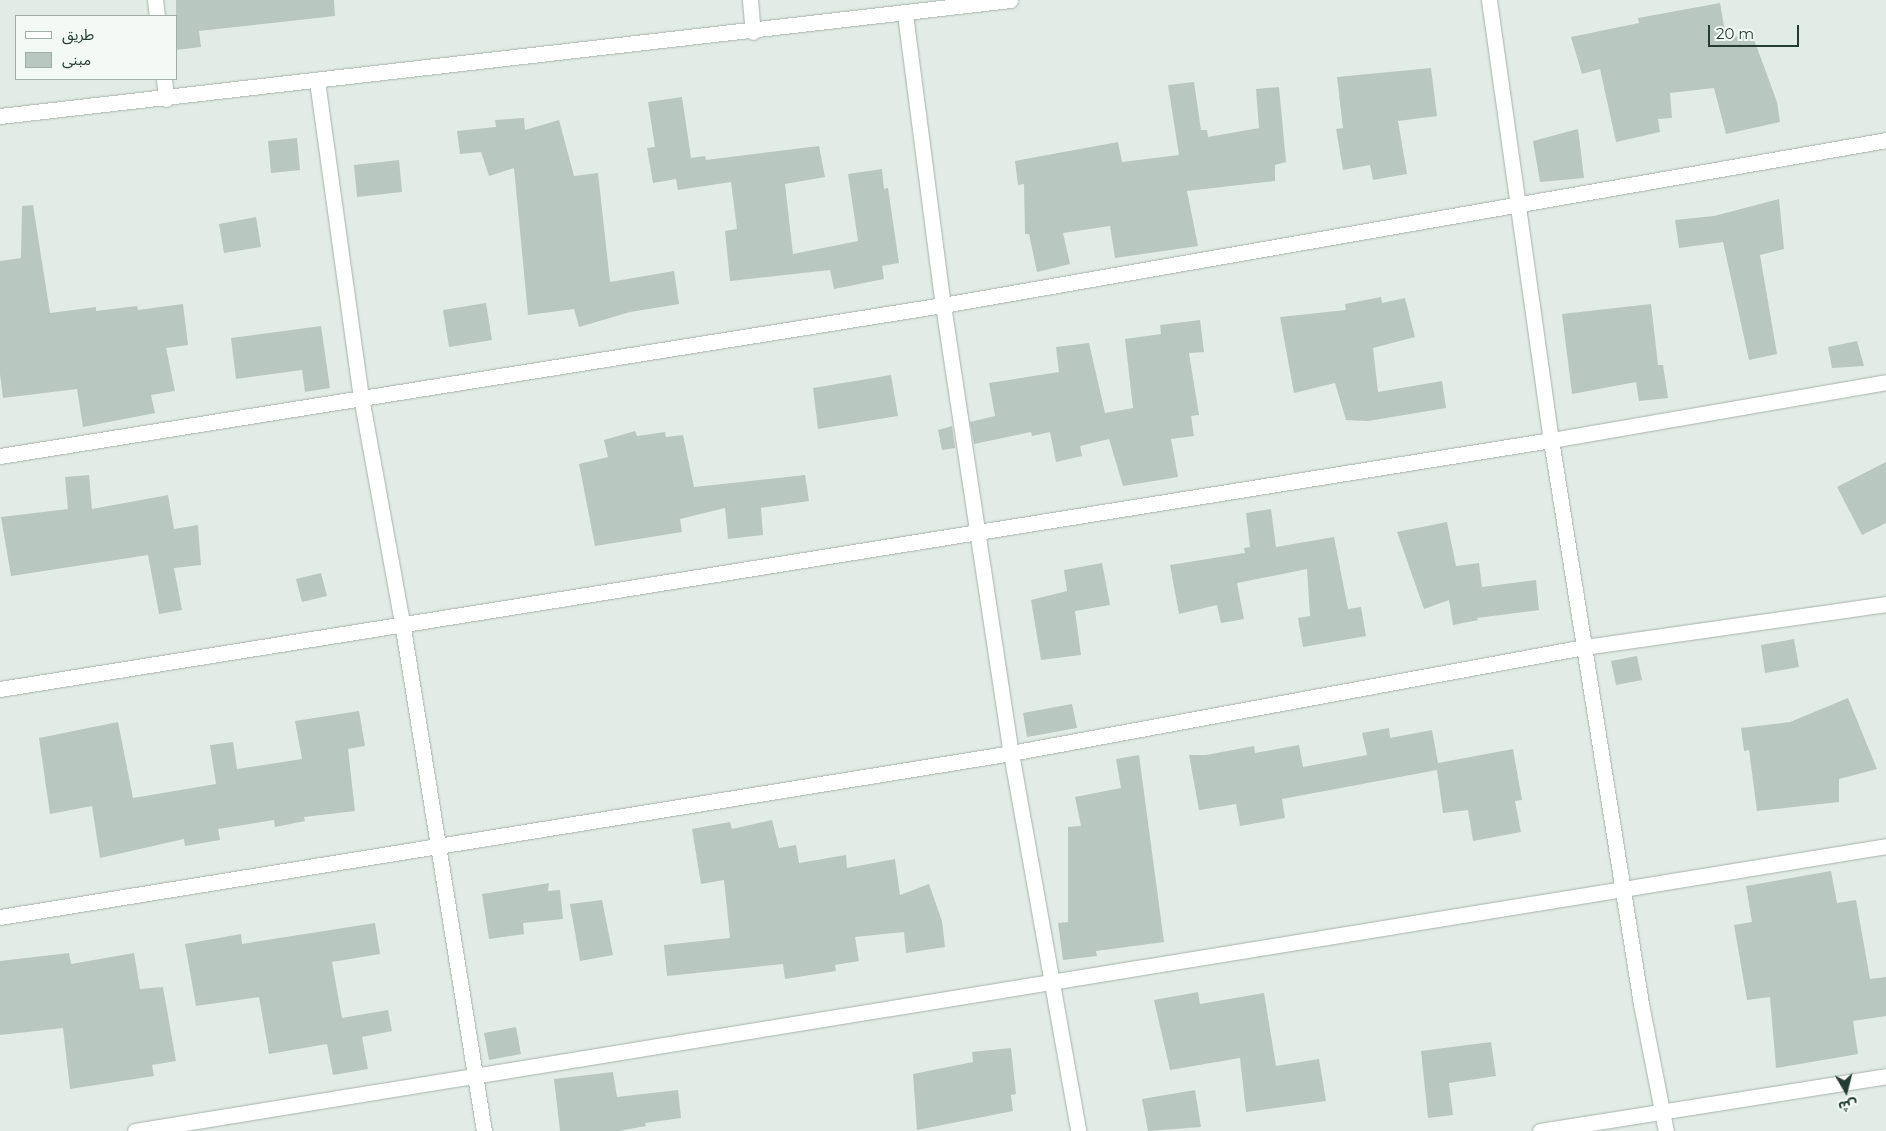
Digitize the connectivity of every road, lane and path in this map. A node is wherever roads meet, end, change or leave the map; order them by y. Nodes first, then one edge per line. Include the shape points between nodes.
1 (155, 0) edge
2 (750, 0) edge
3 (1010, 0) edge
4 (1489, 0) edge
5 (905, 14) junction
6 (157, 15) edge
7 (753, 32) junction
8 (164, 80) edge
9 (317, 81) junction
10 (166, 99) junction
11 (0, 116) edge
12 (1886, 140) edge
13 (1517, 207) junction
14 (943, 305) junction
15 (1886, 382) edge
16 (362, 397) junction
17 (1551, 440) junction
18 (0, 456) edge
19 (979, 531) junction
20 (1886, 604) edge
21 (402, 622) junction
22 (1584, 648) junction
23 (0, 689) edge
24 (1011, 753) junction
25 (438, 844) junction
26 (1886, 846) edge
27 (1623, 889) junction
28 (0, 917) edge
29 (1052, 980) junction
30 (475, 1074) junction
31 (1886, 1076) edge
32 (1663, 1114) junction
33 (135, 1131) edge
34 (484, 1131) edge
35 (1078, 1131) edge
36 (1540, 1131) edge
37 (1666, 1131) edge

1 - 6 street
2 - 7 street
3 - 5 street
4 - 13 street
5 - 7 street
5 - 14 street
7 - 9 street
8 - 10 street
9 - 10 street
9 - 16 street
10 - 11 street
12 - 13 street
13 - 14 street
13 - 17 street
14 - 16 street
14 - 19 street
15 - 17 street
16 - 18 street
16 - 21 street
17 - 19 street
17 - 22 street
19 - 21 street
19 - 24 street
20 - 22 street
21 - 23 street
21 - 25 street
22 - 24 street
22 - 27 street
24 - 25 street
24 - 29 street
25 - 28 street
25 - 30 street
26 - 27 street
27 - 29 street
27 - 32 street
29 - 30 street
29 - 35 street
30 - 33 street
30 - 34 street
31 - 32 street
32 - 36 street
32 - 37 street

